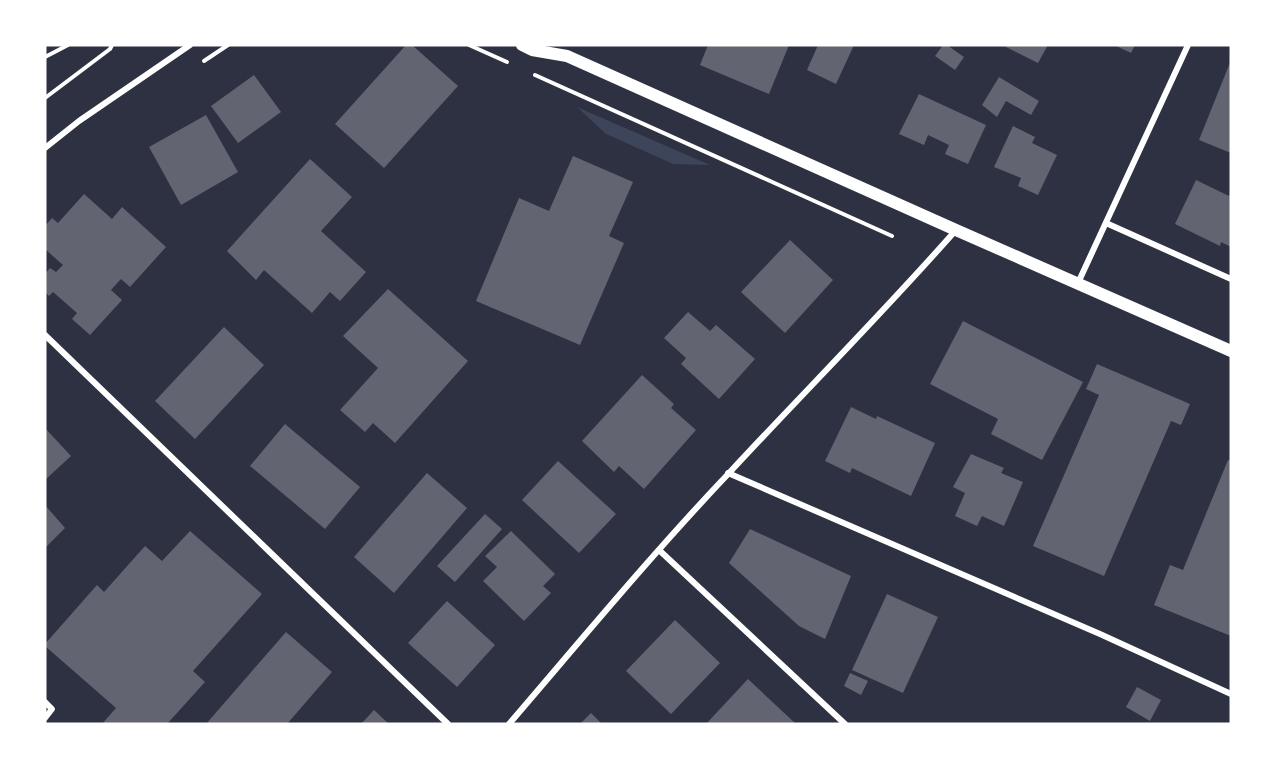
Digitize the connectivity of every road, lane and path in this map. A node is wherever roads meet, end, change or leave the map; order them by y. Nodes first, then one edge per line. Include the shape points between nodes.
1 (68, 45) edge
2 (112, 45) edge
3 (190, 45) edge
4 (469, 45) edge
5 (522, 45) edge
6 (554, 45) edge
7 (1188, 45) edge
8 (567, 56) junction
9 (45, 57) edge
10 (510, 64) dead end
11 (530, 73) dead end
12 (45, 98) edge
13 (45, 148) edge
14 (1106, 223) junction
15 (956, 230) junction
16 (892, 236) dead end
17 (1231, 279) edge
18 (1078, 283) junction
19 (45, 336) edge
20 (1231, 351) edge
21 (728, 473) junction
22 (658, 550) junction
23 (1231, 694) edge
24 (45, 702) edge
25 (45, 718) edge
26 (448, 724) edge
27 (509, 724) edge
28 (845, 724) edge

1 - 9 path
2 - 12 path
3 - 13 street
4 - 10 path
5 - 8 main road
6 - 8 main road
7 - 14 street
8 - 15 main road
11 - 16 path
14 - 17 street
14 - 18 street
15 - 18 main road
15 - 21 street
18 - 20 main road
19 - 26 street
21 - 22 street
21 - 23 street
22 - 27 street
22 - 28 street
24 - 25 street via 52,709

